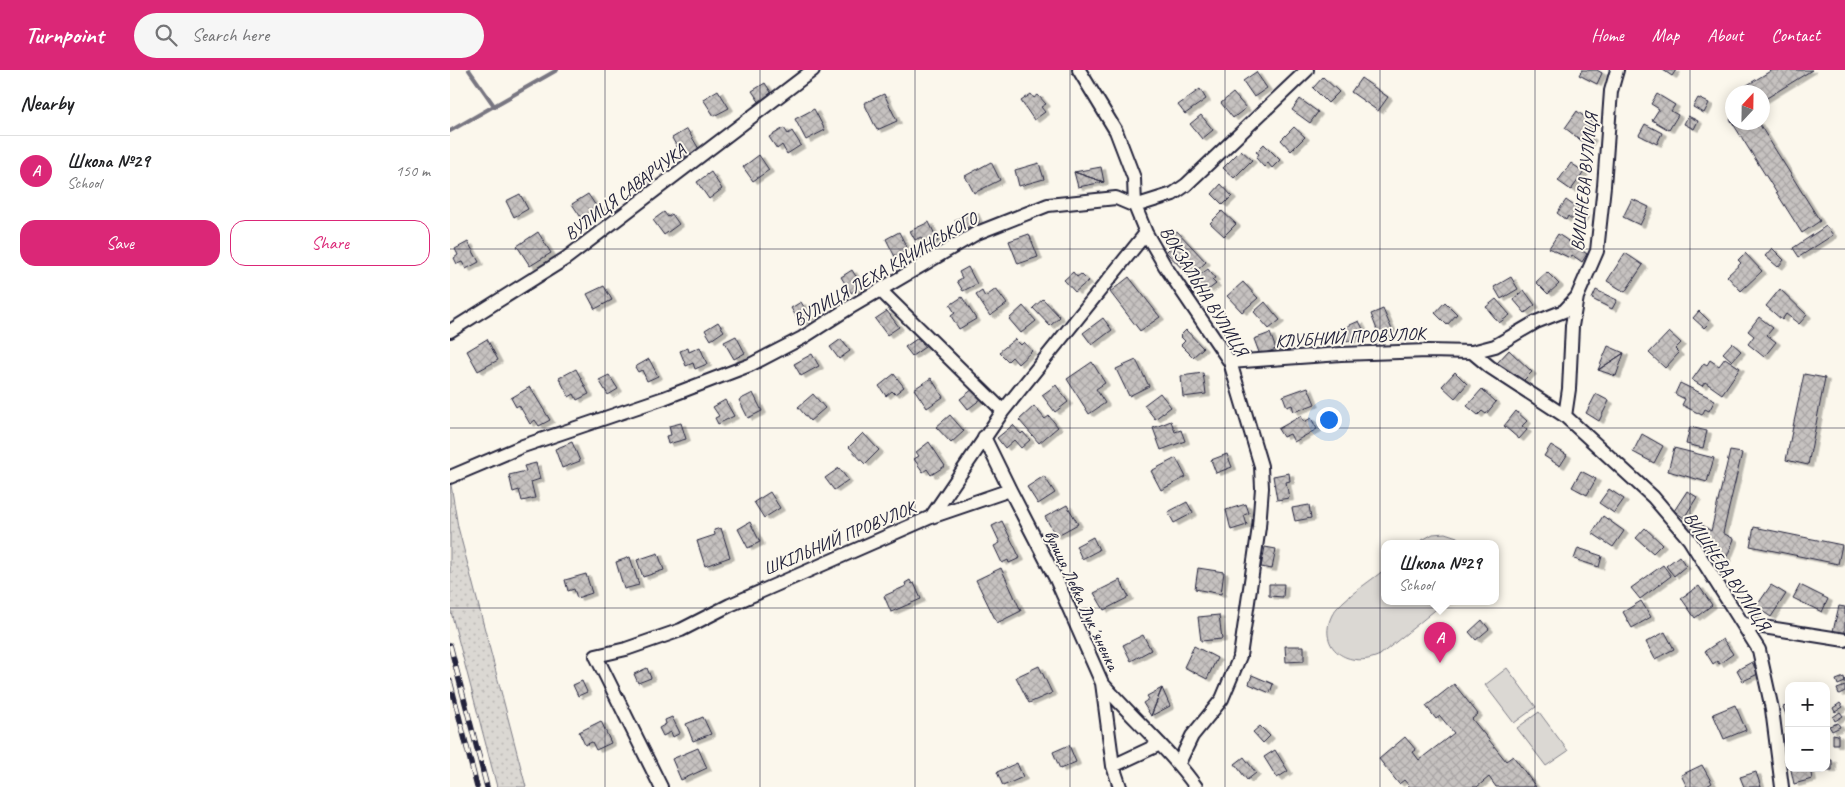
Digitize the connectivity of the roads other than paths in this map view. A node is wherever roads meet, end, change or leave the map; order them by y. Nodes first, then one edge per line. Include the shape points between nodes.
1 (813, 70) edge
2 (1079, 70) edge
3 (1307, 70) edge
4 (1617, 70) edge
5 (1135, 206) junction
6 (1146, 233) junction
7 (880, 290) junction
8 (1577, 297) junction
9 (450, 331) edge
10 (1472, 352) junction
11 (1230, 362) junction
12 (1003, 411) junction
13 (1564, 416) junction
14 (984, 436) junction
15 (450, 478) edge
16 (1010, 490) junction
17 (931, 517) junction
18 (1744, 624) junction
19 (1845, 640) edge
20 (1102, 682) junction
21 (1160, 744) junction
22 (1179, 763) junction
23 (1113, 766) junction
24 (661, 787) edge
25 (1120, 787) edge
26 (1196, 787) edge
27 (1782, 787) edge

1 - 9 street, ВУЛИЦЯ САВАРЧУКА via 565,259
2 - 5 street, ВОКЗАЛЬНА ВУЛИЦЯ via 1116,132 1134,178
3 - 5 street via 1186,185 1173,194
4 - 8 street, ВИШНЕВА ВУЛИЦЯ via 1611,91 1597,251
5 - 6 street, ВОКЗАЛЬНА ВУЛИЦЯ
5 - 7 street, ВУЛИЦЯ ЛЕХА КАЧИНСЬКОГО via 1116,198 1048,205 977,233
6 - 11 street, ВОКЗАЛЬНА ВУЛИЦЯ
6 - 12 street, ШКІЛЬНИЙ ПРОВУЛОК
7 - 12 street
7 - 15 street, ВУЛИЦЯ ЛЕХА КАЧИНСЬКОГО via 750,366 523,446
8 - 10 street, КЛУБНИЙ ПРОВУЛОК via 1564,311 1536,322 1494,346
8 - 13 street, ВИШНЕВА ВУЛИЦЯ
10 - 11 street, КЛУБНИЙ ПРОВУЛОК via 1428,350
10 - 13 street, ВИШНЕВА ВУЛИЦЯ
11 - 22 street, ВОКЗАЛЬНА ВУЛИЦЯ via 1261,466 1259,527 1240,656 1222,699 1192,736
12 - 14 street, ШКІЛЬНИЙ ПРОВУЛОК
13 - 18 street, ВИШНЕВА ВУЛИЦЯ via 1659,504 1689,539
14 - 16 street, вулиця Левка Лукʼяненка
14 - 17 street, ШКІЛЬНИЙ ПРОВУЛОК
16 - 17 street
16 - 20 street, вулиця Левка Лукʼяненка via 1056,579
17 - 24 street, ШКІЛЬНИЙ ПРОВУЛОК via 730,605 681,630 596,656
18 - 19 street
18 - 27 street, ВИШНЕВА ВУЛИЦЯ via 1759,650 1767,682
20 - 21 street via 1133,719
20 - 23 street, вулиця Левка Лукʼяненка
21 - 22 street
21 - 23 street
22 - 26 street
23 - 25 street, вулиця Левка Лукʼяненка

